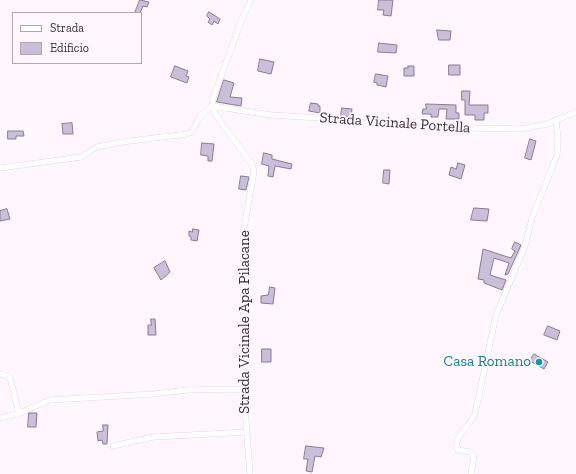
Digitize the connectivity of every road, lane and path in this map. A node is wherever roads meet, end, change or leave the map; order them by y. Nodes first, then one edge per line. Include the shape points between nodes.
1 (251, 0) edge
2 (212, 106) junction
3 (576, 112) edge
4 (556, 120) junction
5 (0, 168) edge
6 (0, 374) edge
7 (244, 389) junction
8 (18, 414) junction
9 (0, 418) edge
10 (247, 432) junction
11 (113, 446) dead end
12 (250, 474) edge
13 (471, 474) edge

1 - 2 street via 214,89
2 - 4 street, Strada Vicinale Portella via 272,115 417,127 520,129 535,128
2 - 5 street via 201,115 192,131 187,134 122,142 97,147 81,157
2 - 7 street, Strada Vicinale Apa Pilacane via 215,114 252,164 254,171 243,234
3 - 4 street, Strada Vicinale Portella
4 - 13 street via 557,155 532,218 525,246 496,315 475,414 461,430 456,445 458,450 470,452 474,456
6 - 8 street via 10,377
7 - 8 street via 187,390 50,400
7 - 10 street, Strada Vicinale Apa Pilacane
8 - 9 street
10 - 11 street via 153,437
10 - 12 street, Strada Vicinale Apa Pilacane

